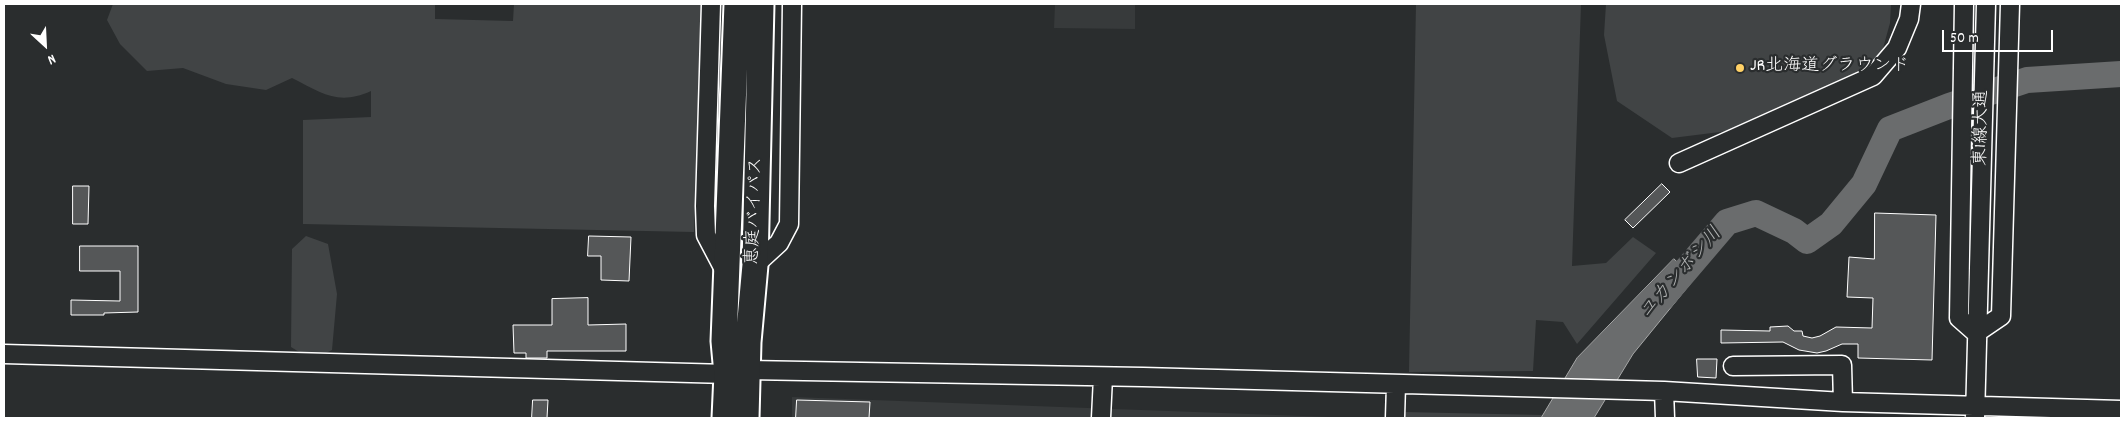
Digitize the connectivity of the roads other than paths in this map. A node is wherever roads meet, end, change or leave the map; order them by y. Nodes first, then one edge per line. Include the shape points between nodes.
1 (712, 4) edge
2 (737, 4) edge
3 (761, 4) edge
4 (792, 4) edge
5 (1911, 4) edge
6 (1964, 4) edge
7 (1986, 4) edge
8 (2010, 4) edge
9 (1679, 163) dead end
10 (755, 265) junction
11 (728, 278) junction
12 (1976, 333) junction
13 (4, 354) edge
14 (1733, 366) dead end
15 (737, 372) junction
16 (1103, 377) junction
17 (1396, 385) junction
18 (1664, 391) junction
19 (1842, 402) junction
20 (2121, 410) edge
21 (1975, 412) edge
22 (725, 418) edge
23 (746, 418) edge
24 (1101, 418) edge
25 (1396, 418) edge
26 (1665, 418) edge

1 - 11 street via 706,236
2 - 11 highway, 恵庭バイパス
3 - 10 highway, 恵庭バイパス
4 - 10 street via 789,224 779,243
5 - 9 street via 1909,19 1897,48 1873,76
6 - 12 street via 1958,318
7 - 12 street, 東1線大通
8 - 12 street via 2001,316
10 - 15 highway, 恵庭バイパス
11 - 15 highway, 恵庭バイパス via 724,341
12 - 21 street, 東1線大通
13 - 15 street
14 - 19 street via 1842,365
15 - 16 street
15 - 22 highway, 恵庭バイパス
15 - 23 highway, 恵庭バイパス
16 - 17 street
16 - 24 street
17 - 18 street
17 - 25 street
18 - 19 street
18 - 26 street
19 - 21 street
20 - 21 street

